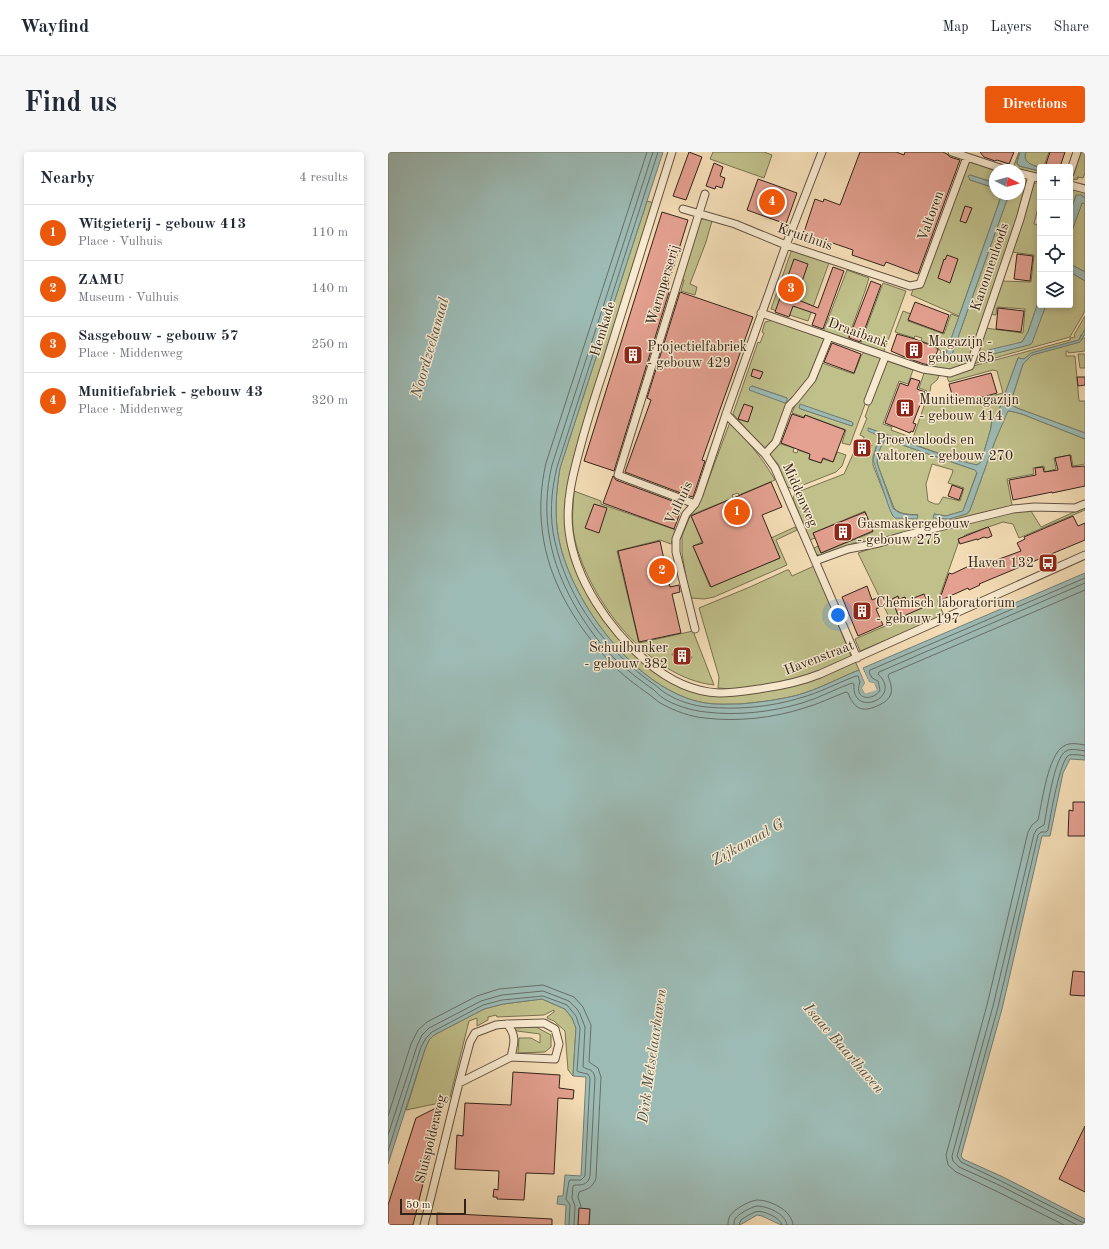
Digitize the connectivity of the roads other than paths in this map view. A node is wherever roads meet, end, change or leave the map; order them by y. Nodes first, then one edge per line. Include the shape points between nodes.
1 (672, 152) edge
2 (822, 152) edge
3 (952, 152) edge
4 (1077, 152) edge
5 (967, 158) junction
6 (1073, 164) edge
7 (989, 165) edge
8 (1025, 174) edge
9 (1032, 176) junction
10 (1037, 177) edge
11 (1073, 186) edge
12 (1085, 189) edge
13 (705, 194) dead end
14 (683, 209) dead end
15 (698, 214) junction
16 (786, 244) junction
17 (920, 284) joint
18 (761, 313) junction
19 (829, 337) junction
20 (885, 356) junction
21 (970, 366) joint
22 (868, 401) dead end
23 (726, 414) junction
24 (764, 454) junction
25 (695, 504) junction
26 (1085, 504) edge
27 (568, 516) joint
28 (1085, 555) edge
29 (815, 561) junction
30 (695, 629) dead end
31 (857, 658) junction
32 (507, 1024) junction
33 (511, 1057) junction
34 (459, 1083) junction
35 (424, 1225) edge

1 - 27 street, Hemkade via 583,436 571,486
2 - 16 street
3 - 5 street
4 - 6 street
5 - 7 street
5 - 17 street, Valtoren
8 - 9 street
9 - 10 street
9 - 21 street, Kanonnenloods
11 - 12 street
13 - 15 street, Warmperserij
14 - 15 street, Kruithuis
15 - 16 street, Kruithuis via 735,224
15 - 25 street, Warmperserij via 618,475
16 - 17 street, Kruithuis via 910,286
16 - 18 street
18 - 19 street, Draaibank
18 - 23 street
19 - 20 street, Draaibank
19 - 24 street via 812,379 789,406 776,442
20 - 21 street, Draaibank via 923,370 950,373
20 - 22 street
23 - 24 street, Middenweg
23 - 25 street, Vulhuis
24 - 29 street, Middenweg via 775,468
25 - 30 street, Vulhuis via 686,514 676,539 676,552
26 - 29 street via 1075,508 1013,509 879,544 848,549
27 - 31 street, Havenstraat via 572,546 589,589 616,631 640,655 669,677 698,689 718,693 738,692 806,680
28 - 31 street, Havenstraat
29 - 31 street, Middenweg
32 - 33 street via 512,1030 514,1042
32 - 33 street, Sluispolderweg via 544,1023 555,1029 559,1044 556,1059
32 - 34 street, Sluispolderweg via 475,1033 470,1042
33 - 34 street, Sluispolderweg
34 - 35 street, Sluispolderweg

